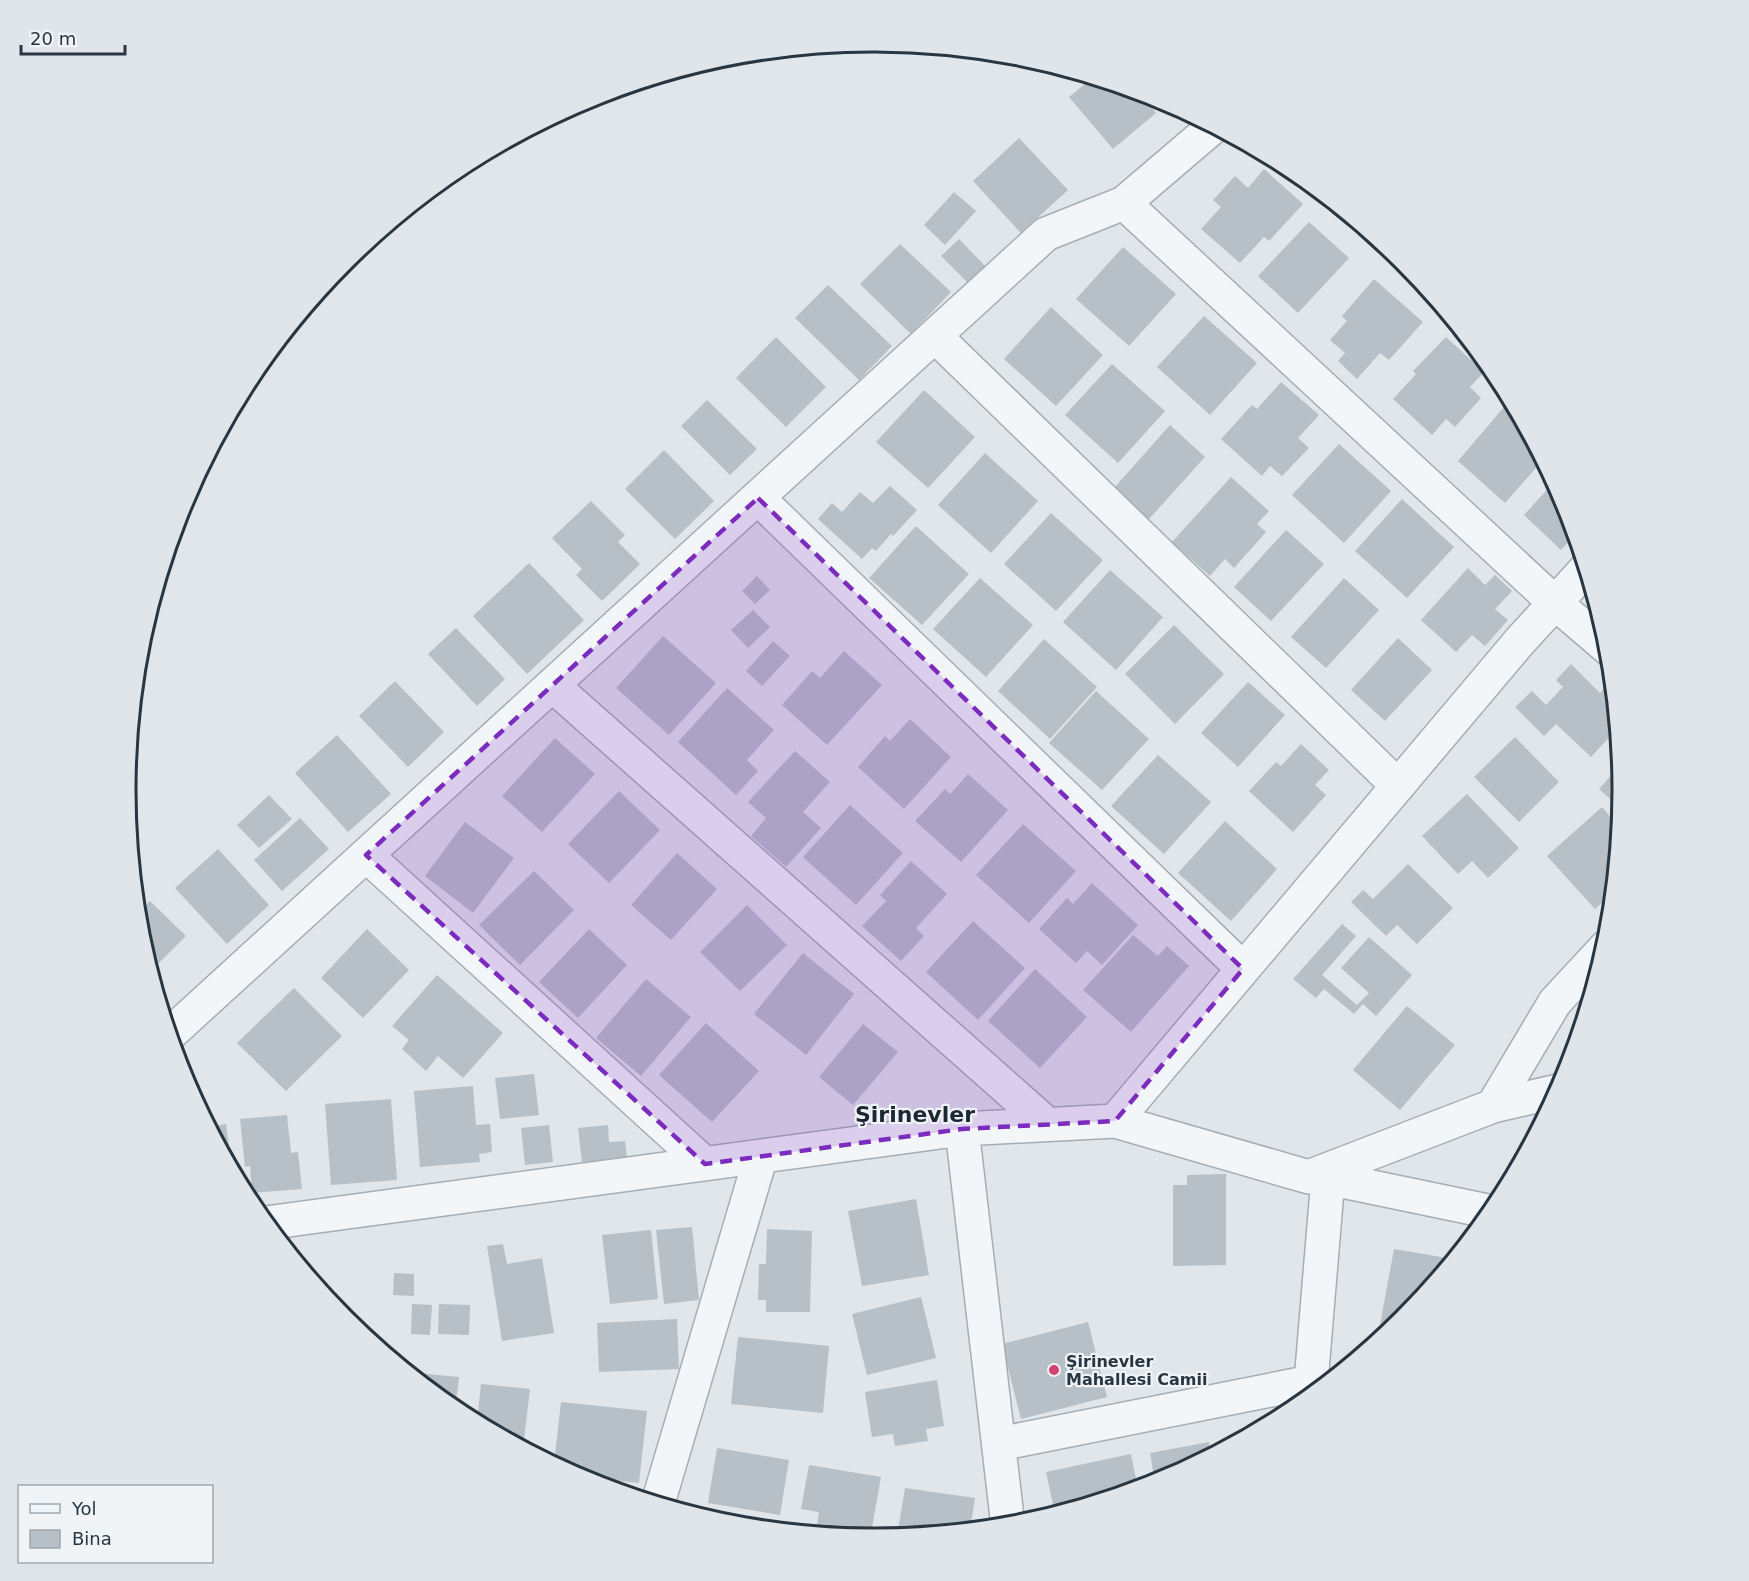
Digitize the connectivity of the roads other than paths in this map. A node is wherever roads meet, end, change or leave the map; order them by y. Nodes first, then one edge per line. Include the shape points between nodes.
1 (1207, 132) edge
2 (1124, 203) junction
3 (935, 336) junction
4 (758, 498) junction
5 (1580, 575) edge
6 (1554, 602) junction
7 (1596, 639) edge
8 (552, 685) junction
9 (1398, 786) junction
10 (366, 855) junction
11 (1592, 962) edge
12 (1243, 969) junction
13 (176, 1028) edge
14 (1547, 1094) edge
15 (1493, 1106) junction
16 (1115, 1121) junction
17 (1047, 1124) junction
18 (962, 1129) junction
19 (761, 1156) junction
20 (705, 1164) junction
21 (1319, 1177) junction
22 (1482, 1210) edge
23 (276, 1222) edge
24 (1311, 1385) edge
25 (1304, 1390) edge
26 (999, 1444) junction
27 (660, 1496) edge
28 (1007, 1516) edge

1 - 2 street
2 - 3 street via 1047,234
2 - 6 street
3 - 4 street
3 - 9 street
4 - 8 street
4 - 12 street
5 - 6 street
6 - 7 street
6 - 9 street
8 - 10 street
8 - 17 street
9 - 12 street
10 - 13 street
10 - 20 street
11 - 15 street via 1555,1002
12 - 16 street
14 - 15 street
15 - 21 street
16 - 17 street
16 - 21 street
17 - 18 street
18 - 19 street
18 - 26 street
19 - 20 street
19 - 27 street
20 - 23 street
21 - 22 street
21 - 24 street
25 - 26 street
26 - 28 street

